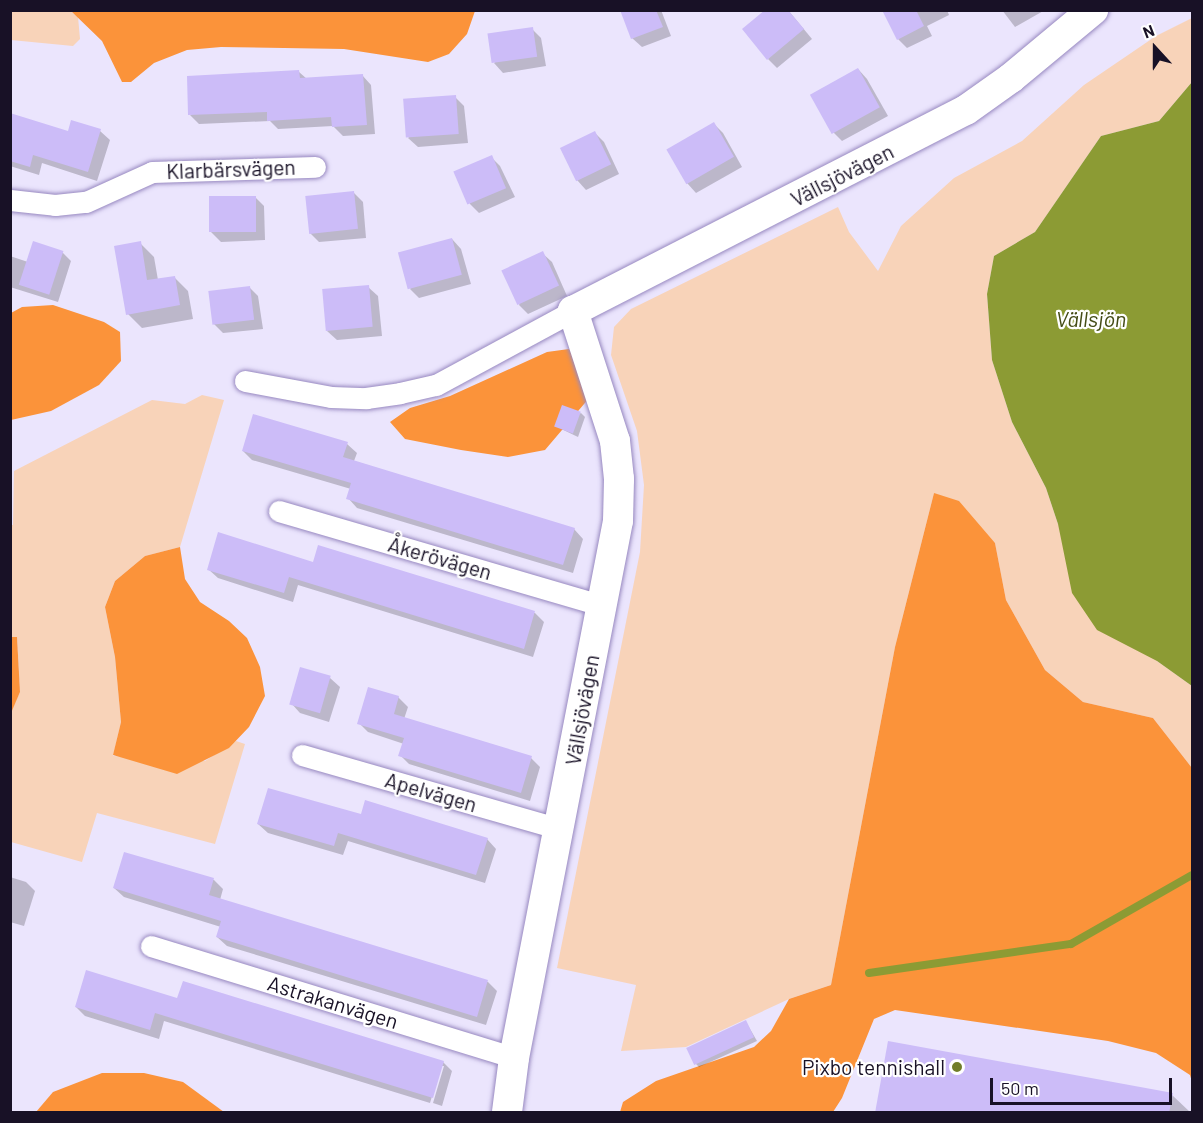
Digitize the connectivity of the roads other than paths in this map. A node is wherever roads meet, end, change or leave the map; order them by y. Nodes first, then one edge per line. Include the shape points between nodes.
1 (1093, 10) edge
2 (315, 167) dead end
3 (10, 200) edge
4 (573, 311) junction
5 (245, 381) dead end
6 (279, 511) dead end
7 (601, 605) junction
8 (302, 754) dead end
9 (560, 829) junction
10 (151, 946) dead end
11 (514, 1058) junction
12 (507, 1113) edge

1 - 4 street, Vällsjövägen via 966,110
2 - 3 street, Klarbärsvägen via 152,172 86,202 54,205
4 - 5 street, Vällsjövägen via 436,384 400,393 366,398 331,397
4 - 7 street, Vällsjövägen via 615,441 619,479 618,521
6 - 7 street, Åkerövägen
7 - 9 street, Vällsjövägen
8 - 9 street, Apelvägen
9 - 11 street, Vällsjövägen
10 - 11 street, Astrakanvägen
11 - 12 street, Vällsjövägen

